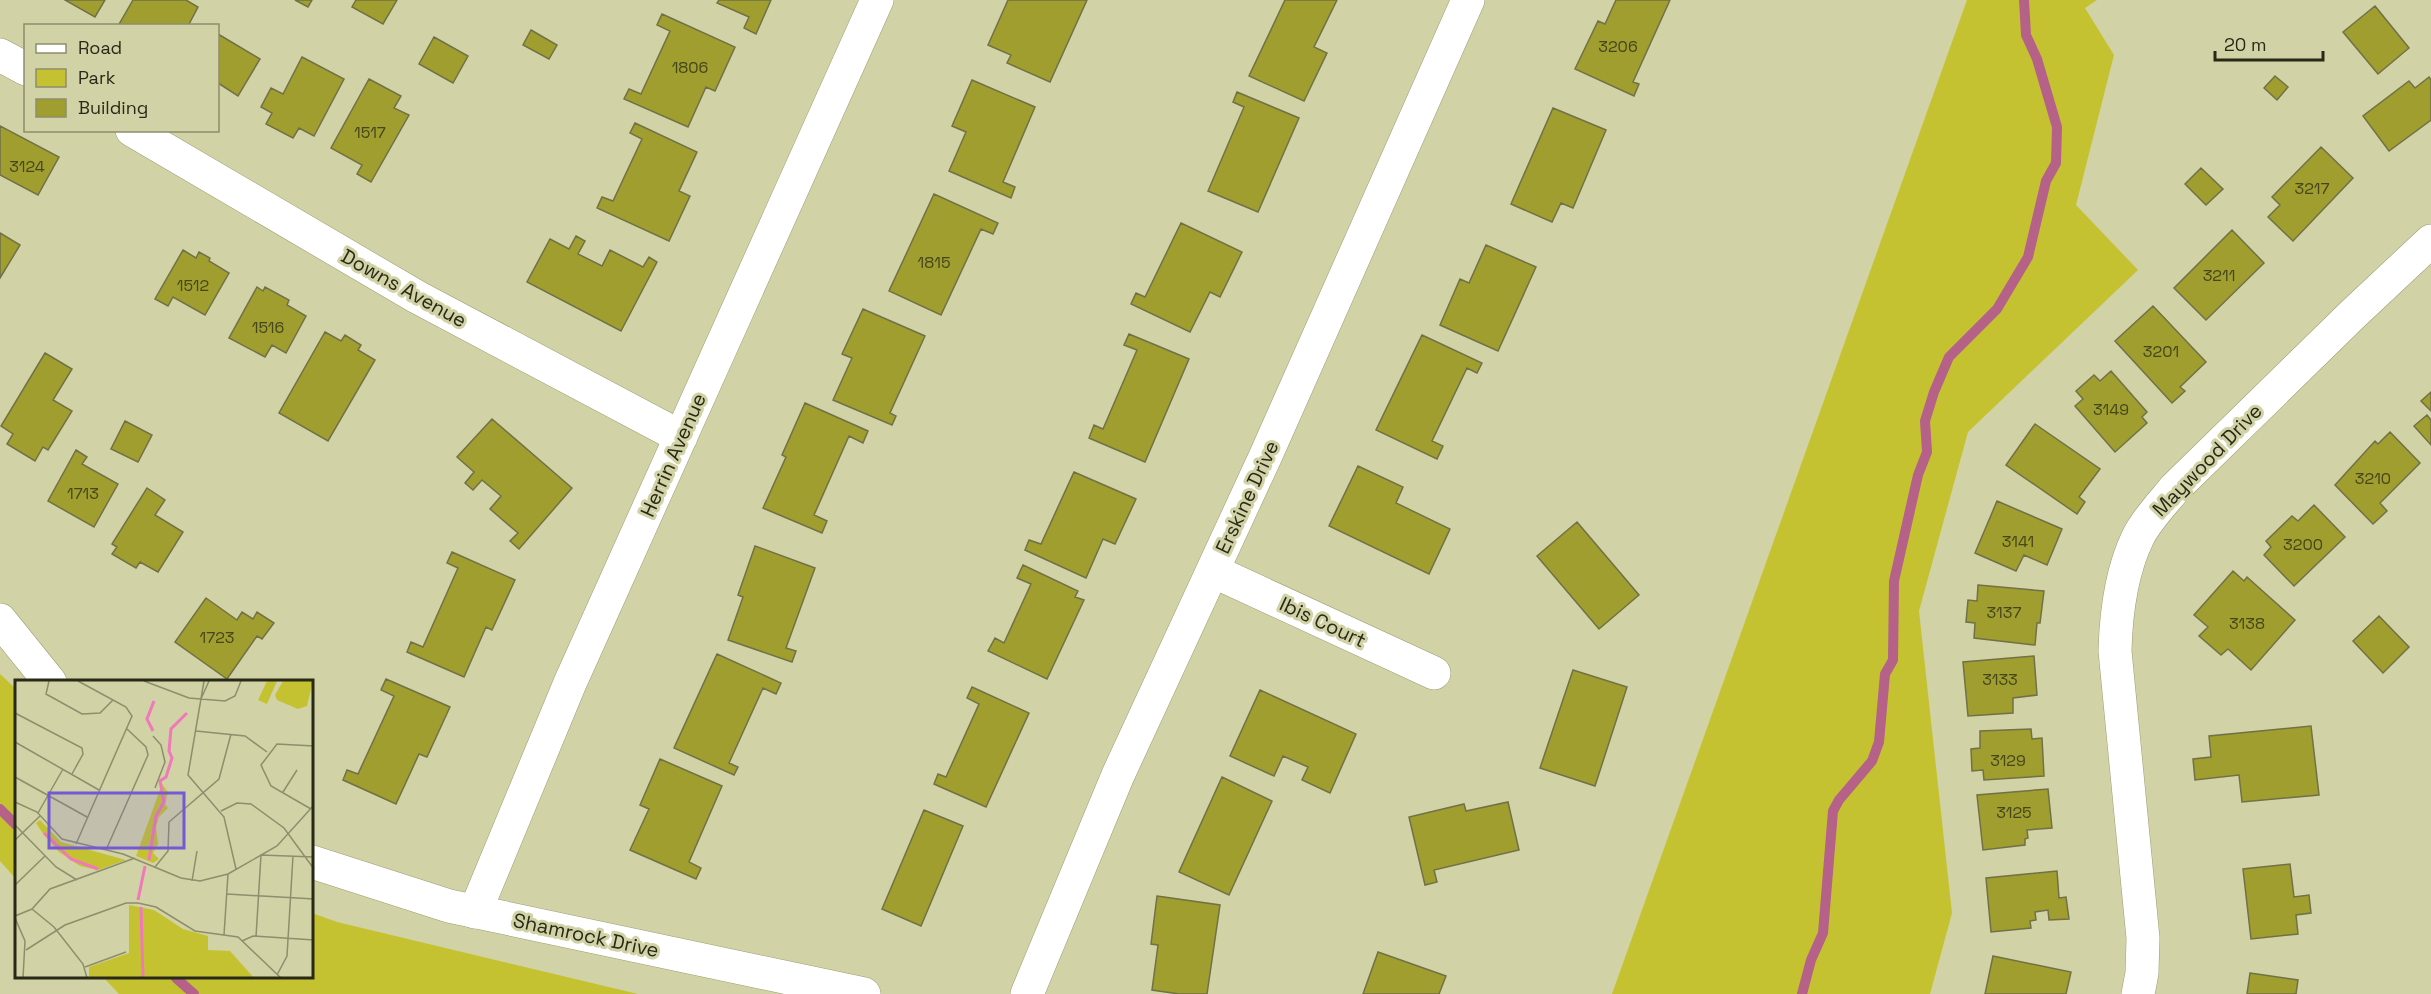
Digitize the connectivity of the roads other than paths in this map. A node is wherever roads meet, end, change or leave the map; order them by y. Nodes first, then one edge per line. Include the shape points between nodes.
1 (877, 0) edge
2 (1468, 0) edge
3 (0, 55) edge
4 (24, 68) edge
5 (135, 132) edge
6 (2431, 242) edge
7 (681, 437) junction
8 (1213, 571) junction
9 (0, 620) edge
10 (1434, 673) dead end
11 (48, 680) edge
12 (314, 863) edge
13 (475, 912) junction
14 (864, 994) edge
15 (1027, 994) edge
16 (2138, 994) edge

1 - 7 street, Herrin Avenue
2 - 8 street, Erskine Drive
3 - 4 street
5 - 7 street, Downs Avenue via 417,297
6 - 16 street, Maywood Drive via 2175,488 2151,516 2132,552 2121,590 2115,651 2143,938
7 - 13 street, Herrin Avenue via 570,683
8 - 10 street, Ibis Court
8 - 15 street, Erskine Drive via 1118,775
9 - 11 street
12 - 13 street, Shamrock Drive
13 - 14 street, Shamrock Drive

